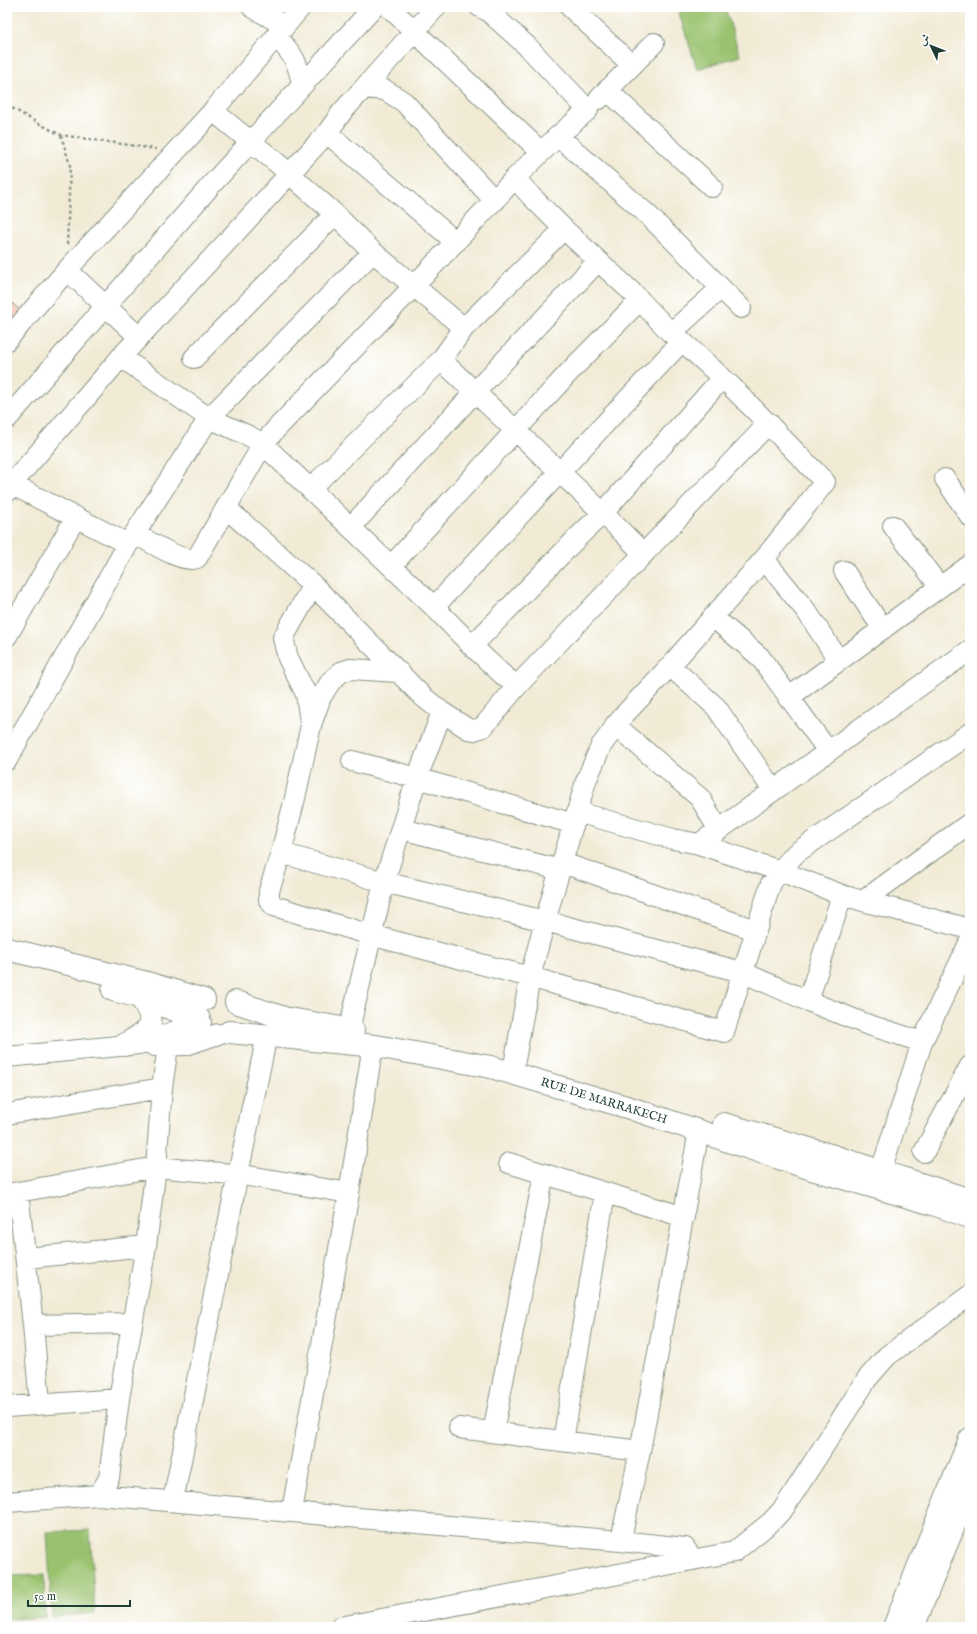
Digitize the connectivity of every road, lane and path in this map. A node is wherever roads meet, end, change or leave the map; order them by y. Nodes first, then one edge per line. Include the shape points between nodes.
1 (252, 7) edge
2 (301, 7) edge
3 (374, 7) edge
4 (389, 7) edge
5 (436, 7) edge
6 (480, 7) edge
7 (570, 7) edge
8 (281, 31) junction
9 (416, 31) junction
10 (654, 43) dead end
11 (632, 65) junction
12 (302, 85) junction
13 (364, 88) junction
14 (607, 90) junction
15 (7, 105) edge
16 (588, 110) junction
17 (213, 111) junction
18 (327, 133) junction
19 (61, 135) junction
20 (558, 136) junction
21 (251, 141) junction
22 (176, 152) junction
23 (541, 152) junction
24 (290, 174) junction
25 (515, 178) junction
26 (712, 187) dead end
27 (495, 201) junction
28 (335, 214) junction
29 (564, 229) junction
30 (456, 242) junction
31 (373, 252) junction
32 (598, 261) junction
33 (67, 270) junction
34 (414, 286) junction
35 (721, 288) junction
36 (640, 300) junction
37 (106, 306) junction
38 (741, 308) dead end
39 (464, 328) junction
40 (139, 337) junction
41 (676, 337) junction
42 (7, 340) edge
43 (121, 357) junction
44 (194, 358) dead end
45 (441, 360) junction
46 (722, 378) junction
47 (475, 392) junction
48 (209, 418) junction
49 (7, 419) edge
50 (769, 423) junction
51 (516, 431) junction
52 (263, 444) junction
53 (560, 472) junction
54 (945, 479) dead end
55 (8, 486) edge
56 (310, 489) junction
57 (226, 508) junction
58 (603, 513) junction
59 (970, 516) edge
60 (76, 517) junction
61 (893, 526) dead end
62 (351, 527) junction
63 (132, 539) junction
64 (644, 554) junction
65 (764, 559) junction
66 (391, 566) junction
67 (970, 566) edge
68 (844, 572) dead end
69 (314, 585) junction
70 (940, 587) junction
71 (434, 607) junction
72 (713, 617) junction
73 (883, 629) junction
74 (7, 636) edge
75 (472, 646) junction
76 (970, 650) edge
77 (839, 661) junction
78 (670, 666) junction
79 (399, 672) junction
80 (517, 686) junction
81 (788, 698) junction
82 (442, 712) junction
83 (311, 725) junction
84 (615, 725) junction
85 (970, 733) edge
86 (10, 749) edge
87 (828, 751) junction
88 (352, 761) dead end
89 (417, 778) junction
90 (773, 790) junction
91 (576, 818) junction
92 (970, 823) edge
93 (402, 828) junction
94 (718, 829) junction
95 (699, 844) junction
96 (281, 852) junction
97 (562, 867) junction
98 (780, 871) junction
99 (384, 882) junction
100 (842, 895) junction
101 (862, 901) junction
102 (545, 921) junction
103 (970, 929) edge
104 (755, 930) junction
105 (371, 935) junction
106 (970, 941) edge
107 (7, 949) edge
108 (7, 962) edge
109 (742, 972) junction
110 (530, 977) junction
111 (140, 997) junction
112 (808, 1001) junction
113 (236, 1002) junction
114 (210, 1021) junction
115 (349, 1030) junction
116 (267, 1035) junction
117 (922, 1042) junction
118 (131, 1045) junction
119 (373, 1045) junction
120 (168, 1046) junction
121 (7, 1057) edge
122 (515, 1060) junction
123 (970, 1066) edge
124 (162, 1088) junction
125 (7, 1114) edge
126 (699, 1131) junction
127 (924, 1152) dead end
128 (509, 1163) dead end
129 (156, 1166) junction
130 (881, 1171) junction
131 (238, 1174) junction
132 (544, 1174) junction
133 (605, 1192) junction
134 (12, 1193) edge
135 (349, 1193) junction
136 (970, 1200) edge
137 (684, 1217) junction
138 (970, 1217) edge
139 (146, 1246) junction
140 (26, 1258) junction
141 (970, 1295) edge
142 (132, 1323) junction
143 (33, 1325) junction
144 (119, 1399) junction
145 (40, 1404) junction
146 (7, 1407) edge
147 (459, 1428) dead end
148 (494, 1432) junction
149 (970, 1439) edge
150 (563, 1441) junction
151 (640, 1451) junction
152 (970, 1486) edge
153 (99, 1495) junction
154 (173, 1501) junction
155 (7, 1502) edge
156 (292, 1511) junction
157 (623, 1530) dead end
158 (693, 1560) junction
159 (340, 1627) edge
160 (894, 1627) edge
161 (913, 1627) edge

1 - 8 street
2 - 8 street
3 - 12 street
4 - 9 street
5 - 9 street
6 - 16 street via 488,11 528,47
7 - 11 street
8 - 12 street via 299,69
8 - 17 street
9 - 13 street
9 - 23 street
10 - 11 street
11 - 14 street
12 - 21 street
13 - 18 street
13 - 27 street via 385,90 404,102
14 - 16 street
14 - 26 street
15 - 19 path
16 - 20 street
17 - 21 street
17 - 22 street
18 - 24 street
18 - 30 street
19 - 22 path
19 - 33 path via 70,165
20 - 23 street
20 - 35 street via 647,214
21 - 24 street
21 - 37 street
22 - 33 street
23 - 25 street
24 - 28 street
24 - 40 street
25 - 27 street
25 - 29 street
27 - 30 street
28 - 31 street
28 - 44 street
29 - 32 street
29 - 39 street
30 - 34 street
31 - 34 street
31 - 48 street
32 - 36 street
32 - 47 street
33 - 37 street
33 - 42 street
34 - 39 street
34 - 52 street
35 - 38 street
35 - 41 street
36 - 41 street
36 - 51 street
37 - 40 street
37 - 49 street
39 - 45 street
40 - 43 street
41 - 46 street
41 - 53 street
43 - 48 street
43 - 55 street
45 - 47 street
45 - 56 street
46 - 50 street
46 - 58 street
47 - 51 street
47 - 62 street
48 - 52 street
48 - 63 street
50 - 64 street
50 - 65 street via 826,482
51 - 53 street
51 - 66 street
52 - 56 street
52 - 57 street
53 - 58 street
53 - 71 street
54 - 59 street
55 - 60 street
56 - 62 street
57 - 63 street via 202,552 192,560
57 - 69 street
58 - 64 street
58 - 75 street
60 - 63 street
60 - 74 street
61 - 70 street
62 - 66 street
63 - 86 street
64 - 80 street
65 - 72 street
65 - 77 street via 807,612
66 - 71 street
67 - 70 street
68 - 73 street
69 - 79 street
69 - 83 street via 283,638 288,658 306,694
70 - 73 street
71 - 75 street
72 - 78 street
72 - 81 street via 760,657
73 - 77 street
75 - 80 street
76 - 87 street
77 - 81 street
78 - 84 street
78 - 90 street via 716,707
79 - 82 street
79 - 83 street via 350,669 341,672 331,681 321,697
80 - 82 street via 483,727 468,729
81 - 87 street
82 - 89 street
83 - 96 street
84 - 91 street via 600,746 592,764
84 - 94 street via 700,798
85 - 98 street via 796,854
87 - 90 street
88 - 89 street
89 - 91 street
89 - 93 street
90 - 94 street
91 - 95 street
91 - 97 street
92 - 101 street
93 - 97 street
93 - 99 street
94 - 95 street
95 - 98 street
96 - 99 street
96 - 105 street via 269,891 269,900 274,906
97 - 102 street
97 - 104 street
98 - 100 street
98 - 104 street via 771,883
99 - 102 street
99 - 105 street
100 - 101 street
100 - 112 street
101 - 103 street
102 - 109 street
102 - 110 street
104 - 109 street
105 - 110 street
105 - 115 street
106 - 117 street
107 - 114 main road via 147,983
108 - 111 main road
109 - 110 street via 724,1032
109 - 112 street
110 - 122 street
111 - 114 main road
111 - 118 main road via 149,1009 150,1025
112 - 117 street via 866,1024
113 - 114 main road via 239,1018 237,1024
113 - 114 main road, RUE DE MARRAKECH via 221,993 209,996
113 - 115 main road, RUE DE MARRAKECH via 284,1018
114 - 116 main road, RUE DE MARRAKECH
114 - 118 street, RUE DE MARRAKECH
114 - 120 street, RUE DE MARRAKECH via 186,1044
115 - 122 main road, RUE DE MARRAKECH via 412,1038
116 - 119 main road, RUE DE MARRAKECH
116 - 131 street
117 - 130 street
118 - 120 street, RUE DE MARRAKECH
118 - 121 street, RUE DE MARRAKECH
119 - 126 main road, RUE DE MARRAKECH via 491,1067
119 - 135 street
120 - 124 street
122 - 130 main road, RUE DE MARRAKECH
123 - 127 street
124 - 125 street
124 - 129 street
126 - 137 street
126 - 138 main road, RUE DE MARRAKECH via 815,1170
128 - 132 street
129 - 131 street
129 - 134 street
129 - 139 street
130 - 136 main road, RUE DE MARRAKECH
131 - 135 street
131 - 154 street
132 - 133 street
132 - 148 street
133 - 137 street
133 - 150 street
134 - 140 street
135 - 156 street
137 - 151 street
139 - 140 street
139 - 142 street
140 - 143 street
141 - 158 street via 887,1356 867,1379 784,1508 771,1522 734,1552
142 - 143 street
142 - 144 street
143 - 145 street
144 - 145 street
144 - 153 street via 110,1478
145 - 146 street
147 - 148 street
148 - 150 street
149 - 160 main road
150 - 151 street
151 - 157 street
152 - 161 main road
153 - 154 street
153 - 155 street
154 - 156 street
156 - 158 street via 685,1548
158 - 159 street

